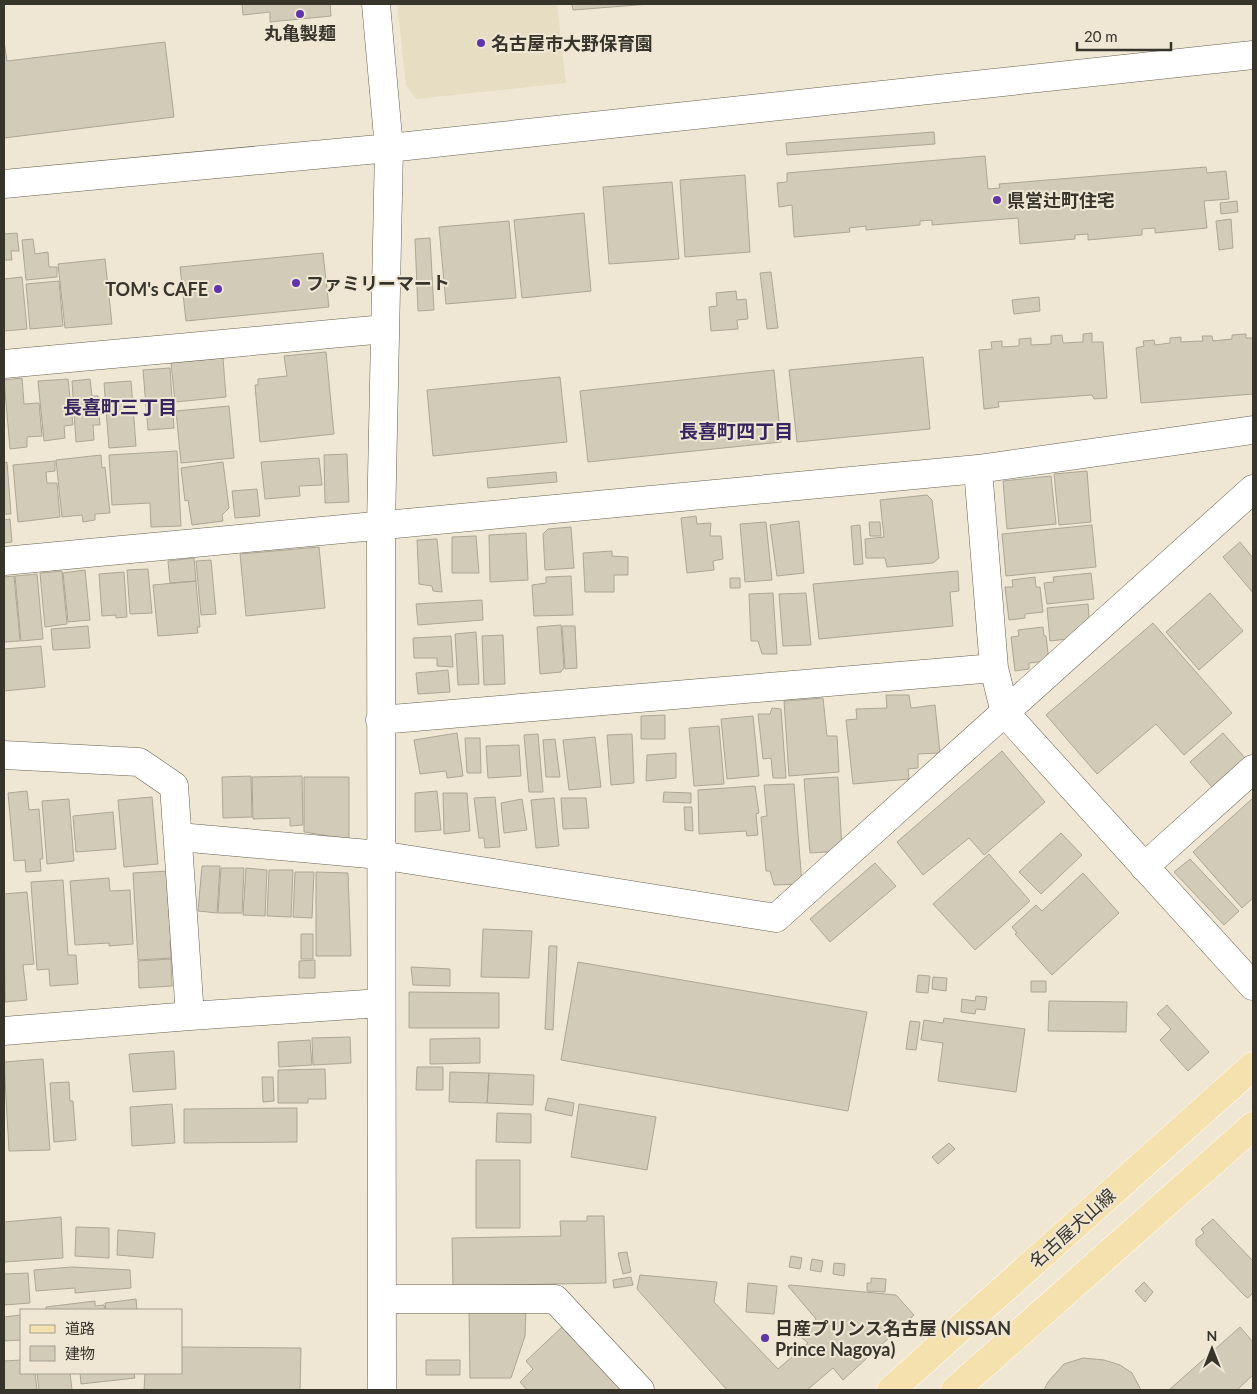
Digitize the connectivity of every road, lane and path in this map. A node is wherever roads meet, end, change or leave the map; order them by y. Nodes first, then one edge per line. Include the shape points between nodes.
1 (376, 4) edge
2 (1253, 55) edge
3 (389, 148) junction
4 (4, 184) edge
5 (385, 329) junction
6 (4, 364) edge
7 (1253, 430) edge
8 (978, 469) junction
9 (1253, 489) edge
10 (381, 525) junction
11 (4, 561) edge
12 (994, 668) junction
13 (1005, 713) junction
14 (380, 720) junction
15 (4, 755) edge
16 (1253, 769) edge
17 (179, 837) junction
18 (380, 855) junction
19 (1144, 867) junction
20 (1253, 986) edge
21 (381, 1003) junction
22 (190, 1016) junction
23 (4, 1031) edge
24 (1253, 1066) edge
25 (1253, 1126) edge
26 (382, 1299) junction
27 (382, 1390) edge
28 (640, 1390) edge
29 (891, 1390) edge
30 (955, 1390) edge

1 - 3 street
2 - 3 street
3 - 4 street
3 - 5 street
5 - 6 street
5 - 10 street
7 - 8 street
8 - 10 street
8 - 12 street
9 - 13 street
10 - 11 street
10 - 14 street
12 - 13 street
12 - 14 street
13 - 18 street via 776,918
13 - 19 street
14 - 18 street
15 - 17 street via 139,762 174,786
16 - 19 street
17 - 18 street
17 - 22 street
18 - 21 street
19 - 20 street
21 - 22 street
21 - 26 street
22 - 23 street
24 - 29 main road, 名古屋犬山線
25 - 30 main road
26 - 27 street
26 - 28 street via 555,1299

